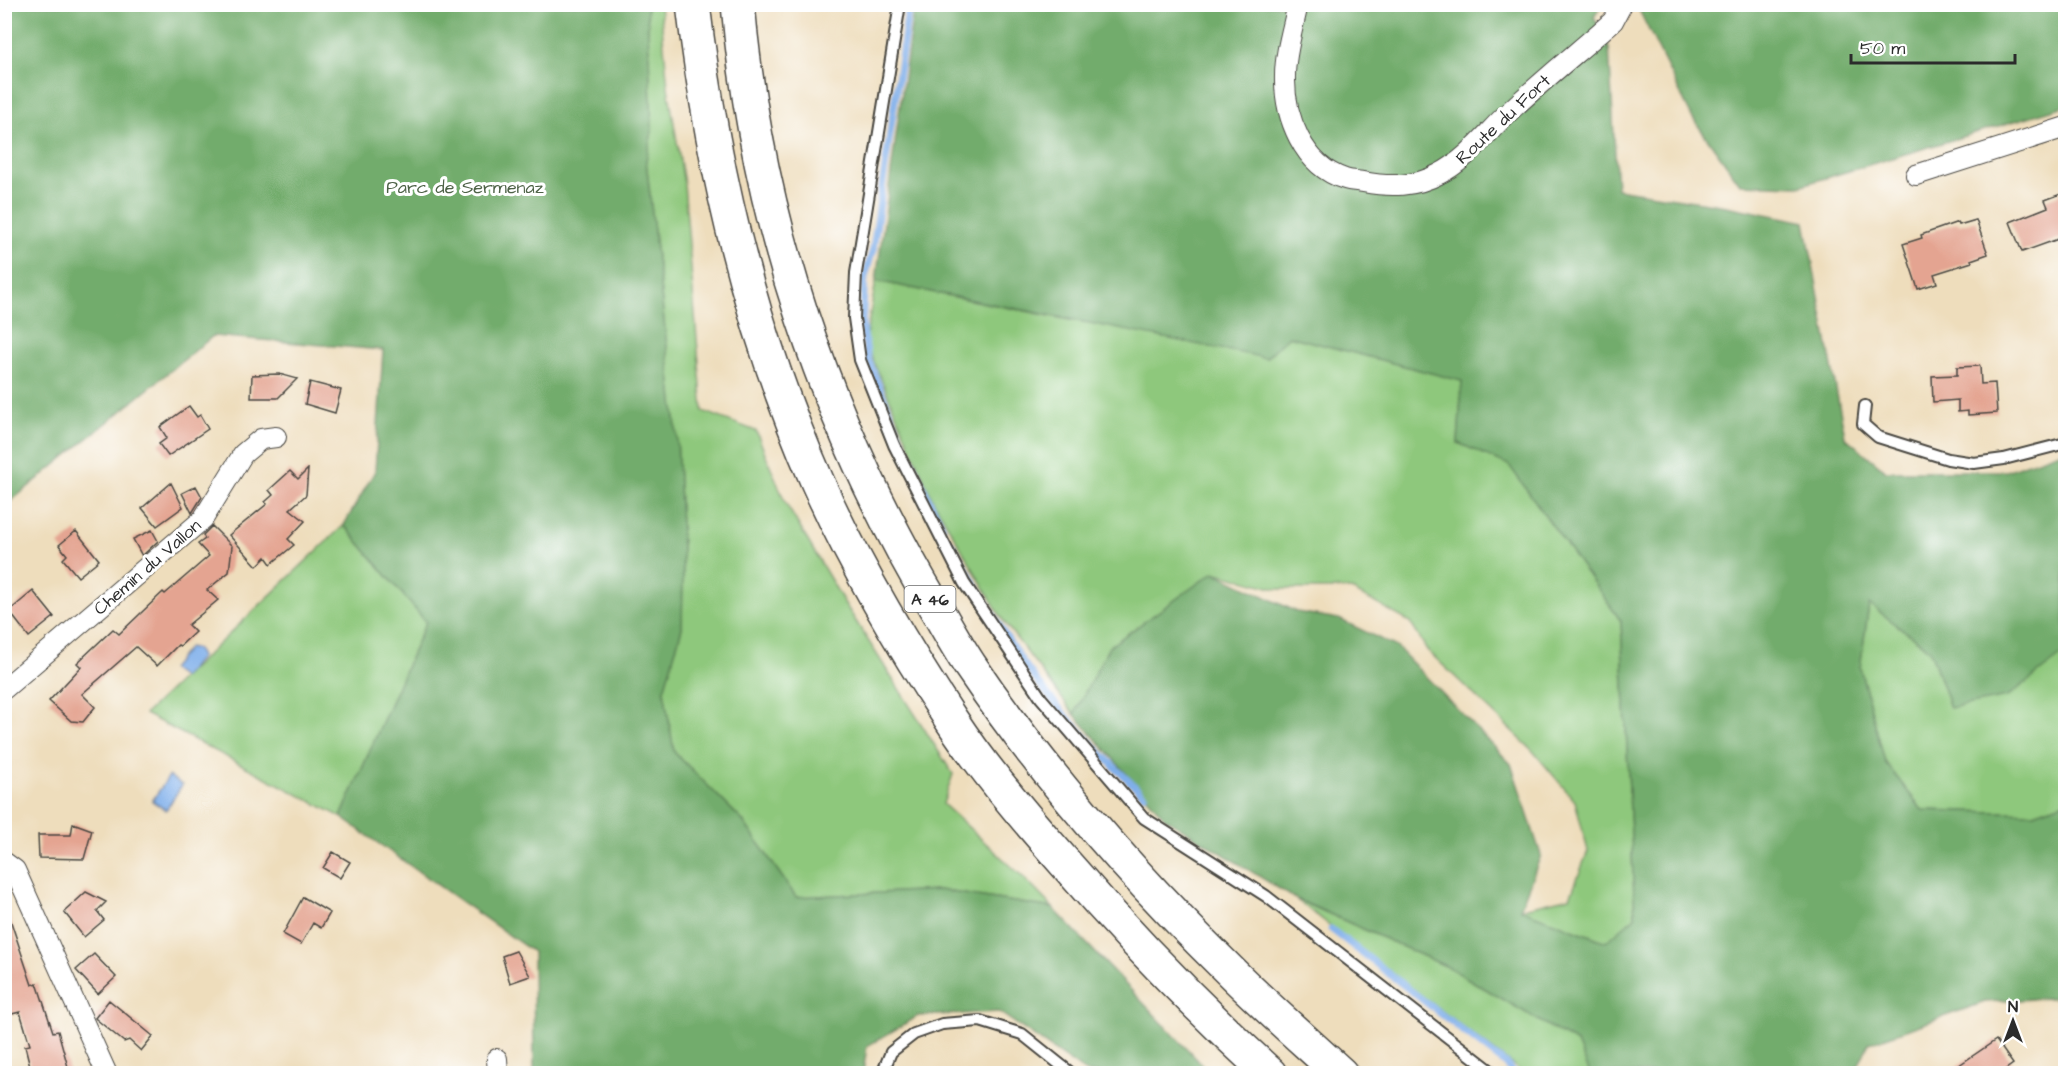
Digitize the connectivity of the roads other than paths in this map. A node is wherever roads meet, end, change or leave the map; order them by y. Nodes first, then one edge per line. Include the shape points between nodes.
1 (693, 4) edge
2 (738, 4) edge
3 (900, 4) edge
4 (1298, 4) edge
5 (1622, 4) edge
6 (2066, 127) edge
7 (1916, 175) dead end
8 (1864, 406) dead end
9 (276, 437) dead end
10 (2066, 443) edge
11 (4, 689) edge
12 (4, 862) edge
13 (107, 1074) edge
14 (882, 1074) edge
15 (1072, 1074) edge
16 (1270, 1074) edge
17 (1341, 1074) edge
18 (1495, 1074) edge

1 - 16 highway, A 46 via 708,116 728,217 768,353 818,483 882,608 953,723 1022,814 1114,919 1215,1024
2 - 17 highway, A 46 via 757,138 806,328 836,411 903,554 970,666 1077,806 1229,970
3 - 18 lane via 856,273 854,318 860,360 894,445 964,583 1041,698 1144,818 1266,896
4 - 5 street, Route du Fort via 1284,74 1292,126 1307,151 1344,179 1407,186 1438,175 1461,160 1509,111 1613,21
6 - 7 street
8 - 10 lane via 1863,424 1878,437 1948,459 1974,463
9 - 11 street, Chemin du Vallon via 261,440 243,454 203,519
12 - 13 street via 15,870
14 - 15 lane via 891,1052 914,1034 942,1024 980,1021 1022,1034

